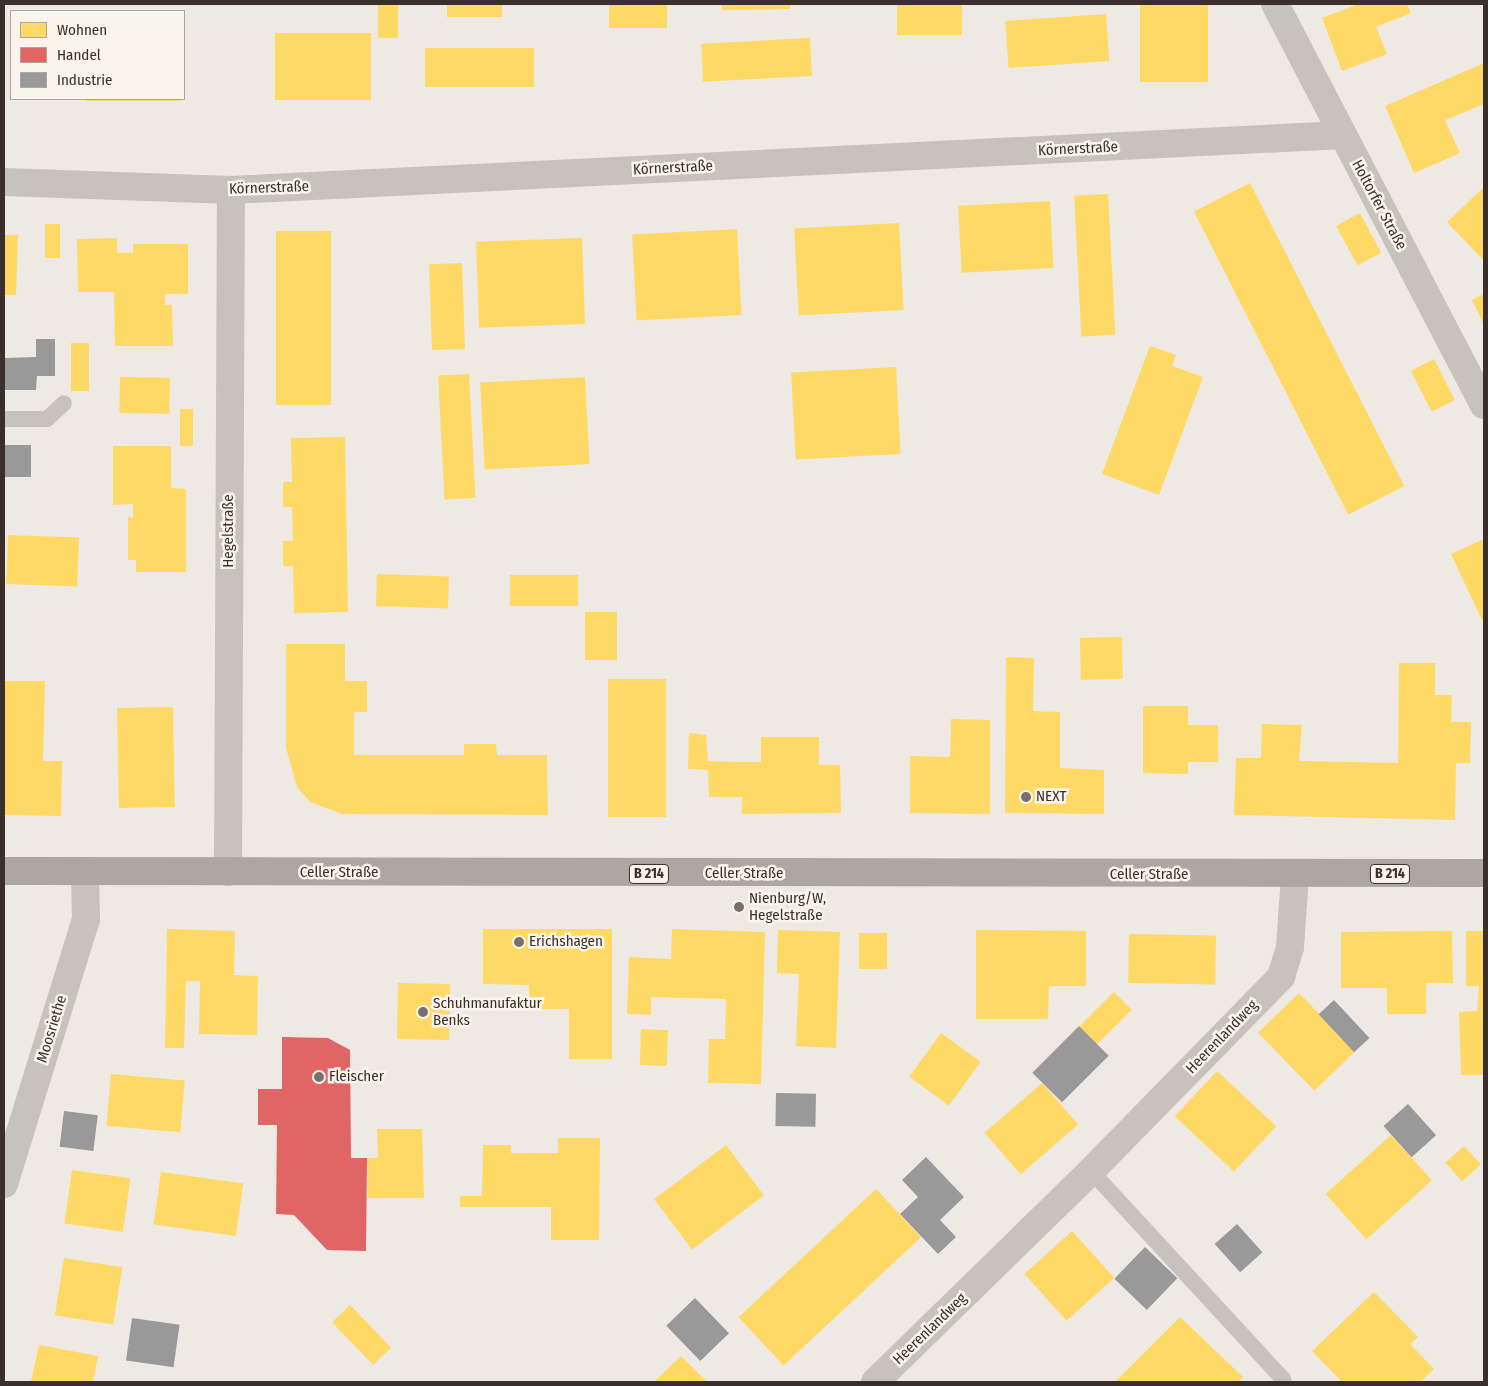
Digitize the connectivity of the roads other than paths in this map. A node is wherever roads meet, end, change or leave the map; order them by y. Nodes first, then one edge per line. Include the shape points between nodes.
1 (1275, 4) edge
2 (1343, 135) junction
3 (4, 182) edge
4 (231, 190) junction
5 (64, 403) dead end
6 (1484, 405) edge
7 (4, 419) edge
8 (4, 871) edge
9 (85, 871) junction
10 (228, 872) junction
11 (1484, 873) edge
12 (1295, 875) junction
13 (1091, 1171) junction
14 (4, 1184) edge
15 (1284, 1380) dead end
16 (875, 1382) edge

1 - 2 street, Holtorfer Straße
2 - 4 street, Körnerstraße
2 - 6 street, Holtorfer Straße
3 - 4 street, Körnerstraße
4 - 10 street, Hegelstraße
5 - 7 lane via 47,419
8 - 9 main road, Celler Straße / B 214
9 - 10 main road, Celler Straße / B 214
9 - 14 street, Moosriethe via 86,919
10 - 12 main road, Celler Straße / B 214
11 - 12 main road, Celler Straße / B 214
12 - 13 street, Heerenlandweg via 1290,947 1281,977
13 - 15 lane
13 - 16 street, Heerenlandweg

